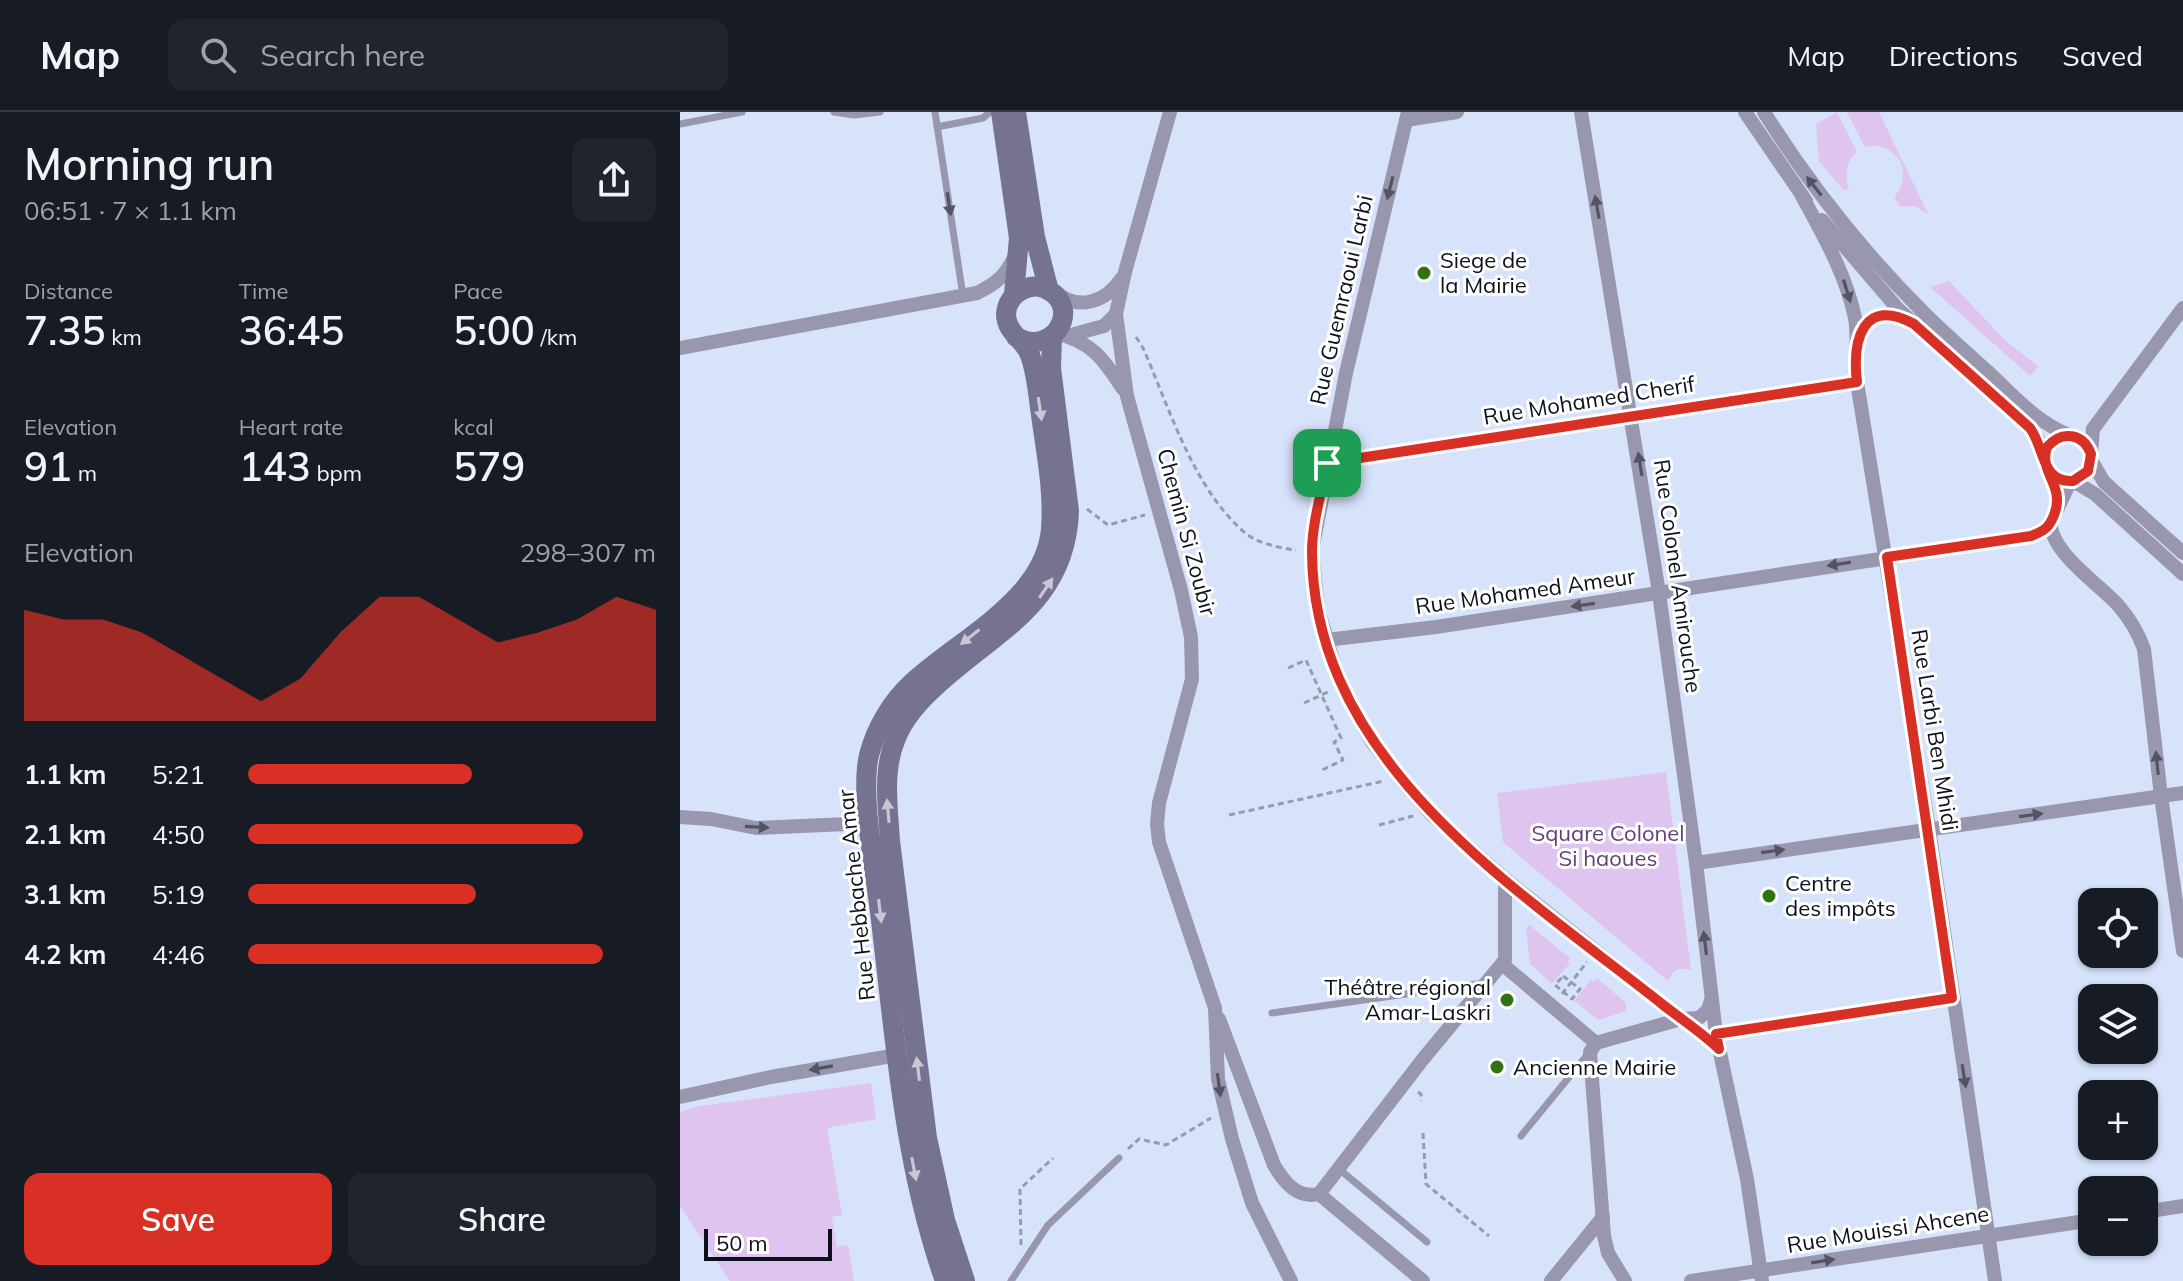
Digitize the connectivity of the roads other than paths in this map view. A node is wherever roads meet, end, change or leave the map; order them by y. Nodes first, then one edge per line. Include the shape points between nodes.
1 (742, 112) edge
2 (834, 112) edge
3 (880, 112) edge
4 (935, 112) edge
5 (990, 112) edge
6 (1001, 112) edge
7 (1016, 112) edge
8 (1170, 112) edge
9 (1457, 112) edge
10 (1581, 112) edge
11 (1745, 112) edge
12 (1764, 112) edge
13 (1407, 116) edge
14 (680, 124) edge
15 (937, 127) junction
16 (1802, 196) junction
17 (1019, 238) junction
18 (1125, 272) junction
19 (1061, 293) junction
20 (970, 295) junction
21 (1014, 295) junction
22 (2183, 308) edge
23 (1112, 318) junction
24 (1914, 324) junction
25 (1012, 329) junction
26 (1058, 335) junction
27 (1855, 347) junction
28 (680, 348) edge
29 (1857, 382) junction
30 (1127, 396) junction
31 (1632, 415) junction
32 (2093, 429) junction
33 (2071, 436) junction
34 (2091, 457) junction
35 (1327, 463) junction
36 (2047, 466) junction
37 (2071, 482) junction
38 (2100, 498) junction
39 (2059, 505) junction
40 (2051, 523) junction
41 (2031, 536) junction
42 (2060, 548) junction
43 (2183, 553) edge
44 (1887, 557) junction
45 (2183, 574) edge
46 (1659, 593) junction
47 (1326, 640) junction
48 (2183, 793) edge
49 (2161, 796) junction
50 (680, 817) edge
51 (870, 823) junction
52 (1929, 829) junction
53 (1696, 863) junction
54 (1505, 879) junction
55 (2183, 951) edge
56 (1502, 964) junction
57 (1486, 983) junction
58 (1711, 996) junction
59 (1952, 998) junction
60 (1215, 1008) junction
61 (1272, 1013) dead end
62 (1681, 1019) junction
63 (1717, 1041) junction
64 (1593, 1048) junction
65 (897, 1055) junction
66 (680, 1097) edge
67 (1521, 1136) dead end
68 (1119, 1158) road end
69 (1339, 1169) junction
70 (1321, 1192) junction
71 (2183, 1206) edge
72 (2158, 1210) edge
73 (1603, 1217) junction
74 (2078, 1222) edge
75 (1988, 1235) junction
76 (1427, 1242) dead end
77 (1761, 1276) edge
78 (945, 1281) edge
79 (965, 1281) edge
80 (1011, 1281) edge
81 (1291, 1281) edge
82 (1423, 1281) edge
83 (1551, 1281) edge
84 (1625, 1281) edge
85 (1691, 1281) edge
86 (1995, 1281) edge

1 - 14 lane
2 - 3 lane
4 - 15 lane
5 - 15 lane
6 - 17 main road
7 - 19 main road via 1035,237
8 - 18 street
9 - 13 street
31 -> 10 street, Rue Colonel Amirouche
11 - 16 street
33 -> 12 street via 2028,409 1914,302 1821,195
13 -> 35 street, Rue Guemraoui Larbi
15 -> 20 lane
16 - 24 street
16 -> 27 street, Rue Larbi Ben Mhidi via 1844,280 1855,319
17 - 20 street via 1005,274
17 - 21 main road
18 - 19 street via 1112,293 1096,301
18 - 23 street
19 - 21 main road via 1031,287
19 - 23 street
19 - 26 main road
20 - 25 street via 985,294 1001,305
20 - 28 street
21 - 25 main road via 1009,303
22 - 32 street
23 - 26 street
23 - 30 street, Chemin Si Zoubir
24 - 27 street via 1893,314 1876,316
24 - 36 street via 2030,428
25 - 26 main road via 1034,343
25 -> 51 main road, Rue Hebbache Amar via 1029,351 1036,383 1051,533 1029,583 892,705 869,757
26 - 30 street via 1092,348
79 -> 26 main road, Rue Hebbache Amar via 927,1138 890,841 888,765 905,719 1039,599 1062,556 1069,511 1051,368
27 - 29 street, Rue Larbi Ben Mhidi
29 - 31 street, Rue Mohamed Cherif
29 - 44 street, Rue Larbi Ben Mhidi
30 - 60 street, Chemin Si Zoubir via 1191,637 1192,679 1159,803 1159,842
31 - 35 street, Rue Mohamed Cherif
46 -> 31 street, Rue Colonel Amirouche
32 - 33 street
32 - 34 street
33 - 34 street via 2086,444
33 - 36 street via 2051,442
34 - 37 street via 2084,476
34 - 43 street via 2104,482
35 - 47 street, Rue Guemraoui Larbi via 1312,551
36 - 37 street via 2056,479
36 - 39 street
37 - 38 street
37 - 39 street
38 - 39 street via 2071,495
38 - 45 street
39 - 40 street
40 - 41 street, Rue Mohamed Ameur
40 - 42 street
41 - 42 street via 2047,538
41 - 44 street, Rue Mohamed Ameur
49 -> 42 street via 2140,626
44 -> 46 street, Rue Mohamed Ameur
44 - 52 street, Rue Larbi Ben Mhidi
46 -> 47 street, Rue Mohamed Ameur
46 - 53 street, Rue Colonel Amirouche
47 - 54 street, Rue Guemraoui Larbi via 1372,742 1432,815
48 - 49 street
52 -> 49 street
49 - 55 street
50 -> 51 street via 756,828
51 -> 65 main road, Rue Hebbache Amar
53 -> 52 street
52 - 59 street, Rue Larbi Ben Mhidi
58 -> 53 street, Rue Colonel Amirouche
54 - 56 street via 1507,951
54 - 62 street, Rue Guemraoui Larbi
56 - 57 street
56 - 64 street
57 - 61 lane
57 - 69 street
58 - 62 street via 1704,1015
58 - 63 street, Rue Colonel Amirouche
59 - 63 street
59 -> 75 street, Rue Larbi Ben Mhidi
60 - 70 street via 1283,1181 1300,1194
60 -> 81 street, Chemin Si Zoubir via 1218,1079 1232,1139 1252,1203
62 - 63 street, Rue Guemraoui Larbi
62 - 64 street
63 - 77 street, Rue Colonel Amirouche via 1747,1179
64 - 67 lane
64 - 73 street
65 -> 66 street
65 -> 78 main road, Rue Hebbache Amar via 916,1180
68 - 80 lane via 1048,1225
69 - 70 street
69 - 76 lane
70 - 82 street
71 - 72 street
73 - 83 street
73 - 84 street via 1608,1253
74 - 75 street, Rue Mouissi Ahcene
77 -> 75 street, Rue Mouissi Ahcene
75 - 86 street, Rue Larbi Ben Mhidi
77 - 85 street, Rue Mouissi Ahcene

